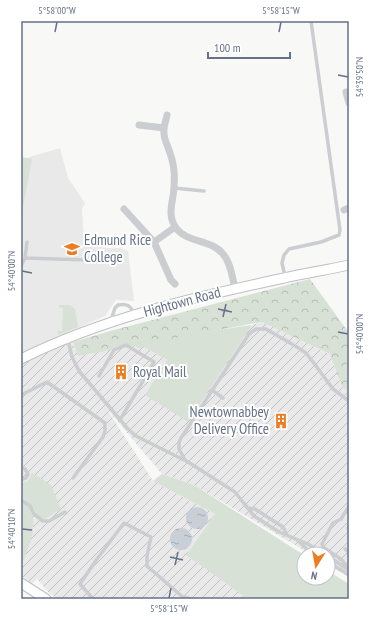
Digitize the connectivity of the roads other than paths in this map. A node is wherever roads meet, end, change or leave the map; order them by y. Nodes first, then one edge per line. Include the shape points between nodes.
1 (311, 21) edge
2 (346, 92) dead end
3 (349, 103) edge
4 (168, 115) dead end
5 (139, 125) dead end
6 (164, 128) junction
7 (174, 188) junction
8 (204, 191) dead end
9 (124, 209) dead end
10 (175, 227) junction
11 (27, 242) dead end
12 (154, 242) junction
13 (25, 258) junction
14 (89, 260) dead end
15 (349, 265) edge
16 (21, 266) edge
17 (285, 278) junction
18 (175, 284) dead end
19 (235, 288) junction
20 (134, 316) junction
21 (110, 323) junction
22 (68, 339) junction
23 (21, 359) edge
24 (98, 376) dead end
25 (212, 390) junction
26 (21, 395) edge
27 (223, 398) dead end
28 (349, 401) edge
29 (120, 420) junction
30 (185, 460) junction
31 (21, 467) edge
32 (73, 478) dead end
33 (21, 480) edge
34 (21, 500) edge
35 (349, 506) edge
36 (248, 508) junction
37 (65, 512) dead end
38 (349, 526) edge
39 (349, 529) edge
40 (287, 535) junction
41 (297, 540) junction
42 (304, 546) edge
43 (311, 546) edge
44 (345, 549) dead end
45 (349, 552) edge
46 (336, 562) edge
47 (336, 567) edge
48 (349, 571) edge
49 (349, 574) edge
50 (21, 583) edge
51 (184, 598) edge
52 (46, 599) edge
53 (93, 599) edge
54 (191, 599) edge

1 - 17 lane via 340,230 338,235 321,242 289,249 282,263
2 - 3 street
4 - 6 street
5 - 6 street
6 - 7 street via 173,164
7 - 8 lane
7 - 10 street via 170,211
9 - 12 street
10 - 12 street
10 - 19 street via 180,233 207,243 223,253 229,264
11 - 13 lane
12 - 18 street
13 - 14 lane
13 - 16 lane
15 - 17 main road, Hightown Road
17 - 19 main road, Hightown Road
19 - 20 main road, Hightown Road
20 - 21 main road, Hightown Road
20 - 21 lane via 129,306 118,305
21 - 22 main road, Hightown Road
22 - 23 main road, Hightown Road
22 - 29 lane via 75,364
24 - 29 lane via 114,350 126,345 154,362
25 - 27 lane
25 - 28 lane via 249,334 256,329 266,329 306,353 333,389
25 - 30 lane via 179,443
26 - 32 lane via 47,382 105,423 106,431 103,437
29 - 30 lane via 136,436
30 - 36 lane via 236,492
31 - 33 lane via 28,474
34 - 37 lane via 43,521 49,521
35 - 48 lane via 341,519 333,523 322,544 342,560
36 - 40 lane via 254,516
36 - 40 lane via 255,509 283,527
38 - 39 lane
40 - 41 lane
41 - 42 lane
41 - 43 lane
44 - 45 lane
46 - 48 lane
47 - 49 lane
50 - 52 main road
51 - 53 lane via 147,566 151,536 124,523 80,584
51 - 54 lane

